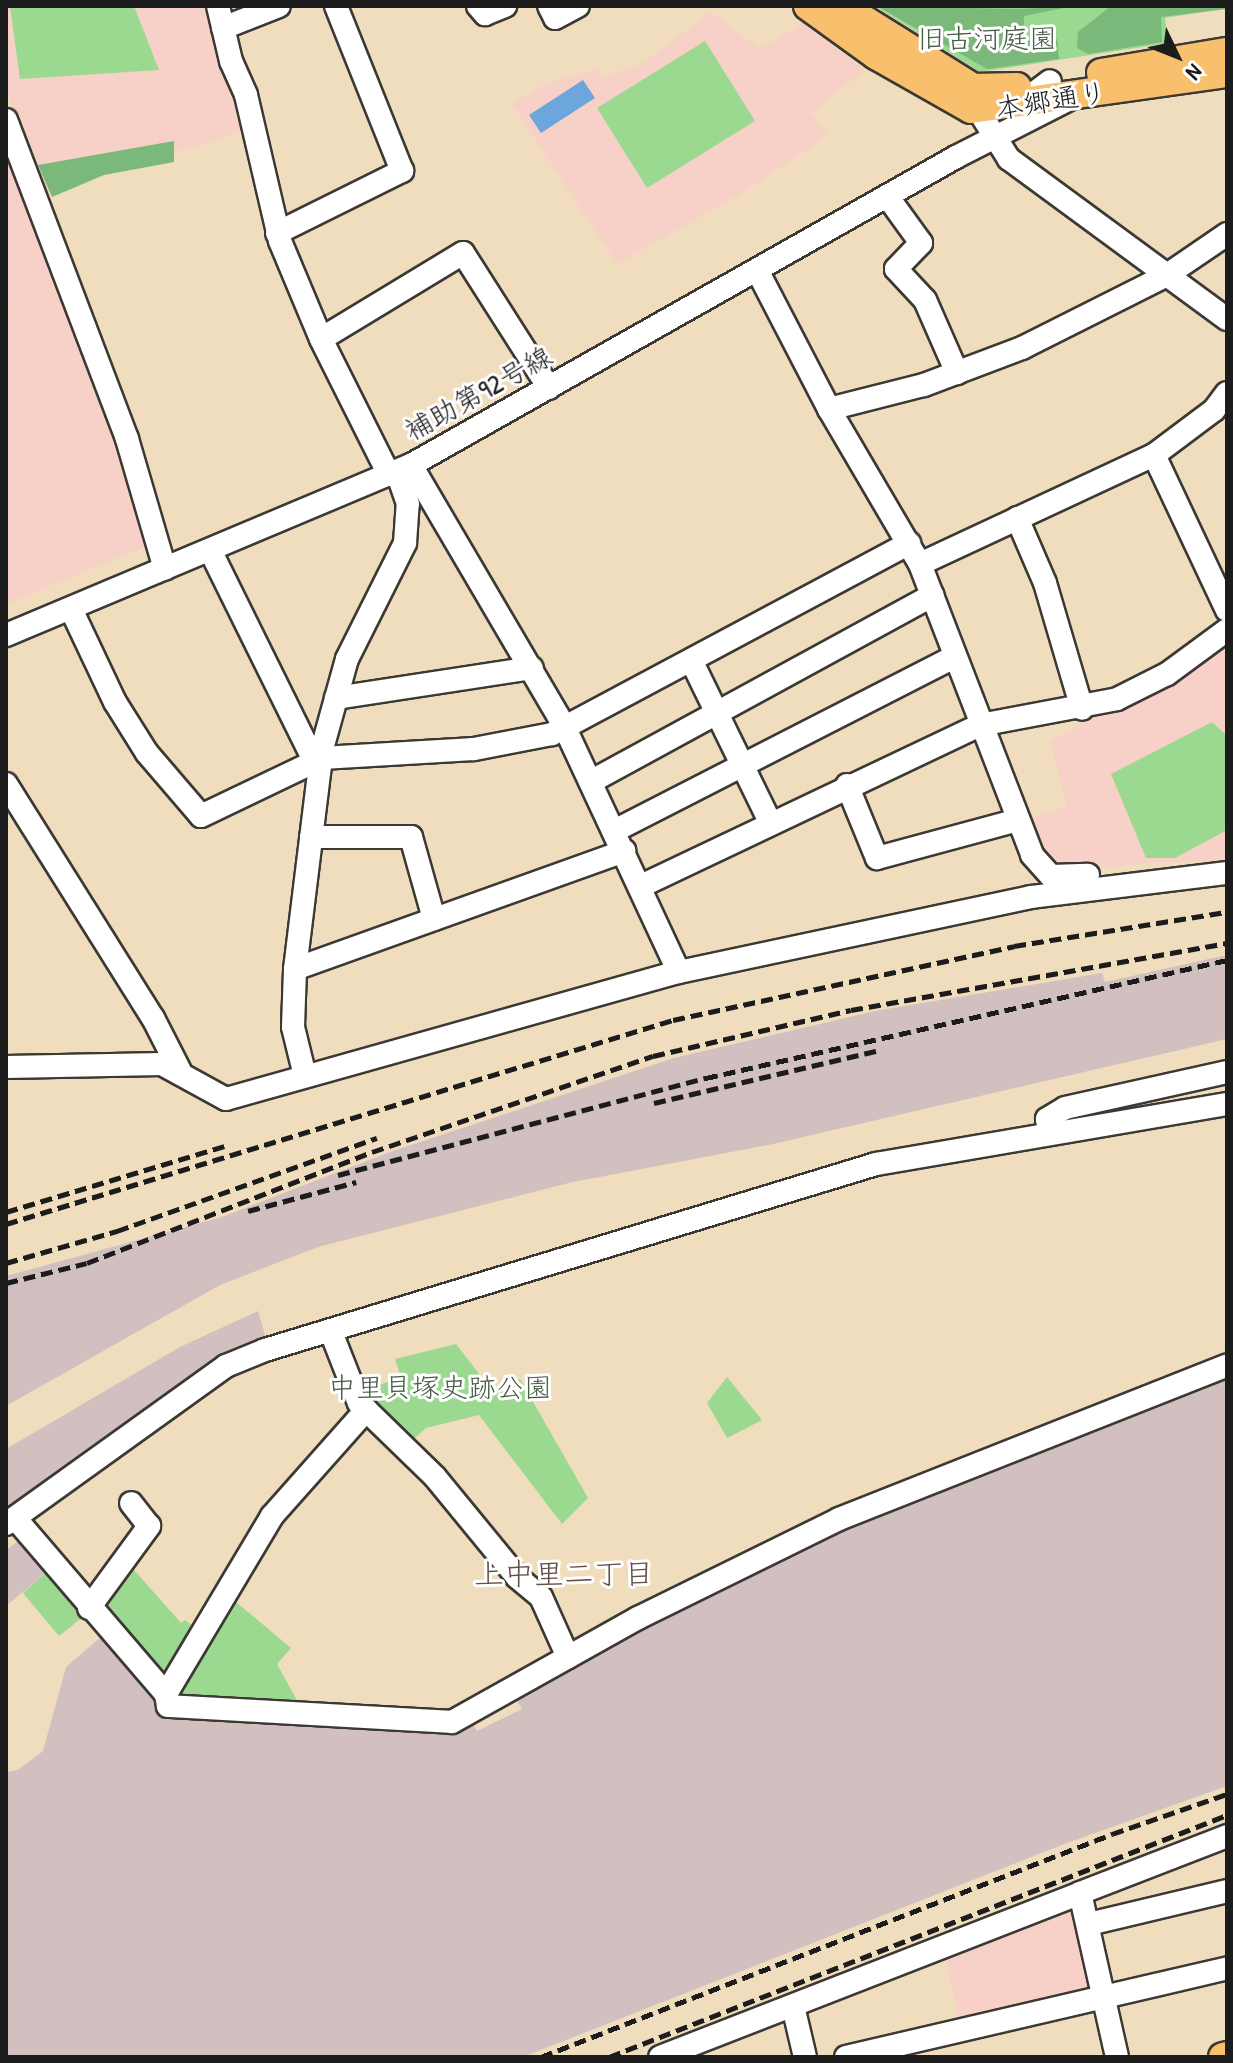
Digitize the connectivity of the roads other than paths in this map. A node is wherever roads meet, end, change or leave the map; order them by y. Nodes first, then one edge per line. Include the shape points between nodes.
1 (279, 6) edge
2 (336, 6) edge
3 (478, 6) edge
4 (505, 6) edge
5 (549, 6) edge
6 (578, 6) edge
7 (808, 6) edge
8 (842, 6) edge
9 (220, 17) edge
10 (1227, 52) edge
11 (1227, 73) edge
12 (1050, 81) junction
13 (947, 86) junction
14 (1077, 96) junction
15 (1018, 105) junction
16 (6, 120) edge
17 (988, 126) junction
18 (887, 196) junction
19 (277, 233) junction
20 (1227, 234) edge
21 (757, 270) junction
22 (1167, 275) junction
23 (1227, 319) edge
24 (321, 339) junction
25 (957, 373) junction
26 (549, 388) junction
27 (1227, 393) edge
28 (829, 409) junction
29 (1154, 455) junction
30 (399, 471) junction
31 (1017, 518) junction
32 (909, 543) junction
33 (210, 550) junction
34 (920, 564) junction
35 (165, 569) junction
36 (933, 595) junction
37 (71, 609) junction
38 (1227, 610) edge
39 (1227, 630) edge
40 (6, 635) edge
41 (954, 657) junction
42 (692, 662) junction
43 (532, 668) junction
44 (336, 698) junction
45 (1082, 709) junction
46 (718, 713) junction
47 (980, 725) junction
48 (565, 728) junction
49 (318, 763) junction
50 (744, 766) junction
51 (592, 781) junction
52 (6, 784) edge
53 (847, 785) junction
54 (1018, 820) junction
55 (770, 822) junction
56 (311, 837) junction
57 (620, 840) junction
58 (1227, 873) edge
59 (1166, 877) junction
60 (641, 886) junction
61 (434, 919) junction
62 (295, 969) junction
63 (679, 972) junction
64 (6, 1067) edge
65 (180, 1071) junction
66 (1227, 1072) edge
67 (305, 1076) junction
68 (1227, 1104) edge
69 (1049, 1132) junction
70 (331, 1332) junction
71 (1227, 1365) edge
72 (366, 1410) junction
73 (131, 1503) dead end
74 (11, 1521) edge
75 (89, 1608) junction
76 (568, 1657) junction
77 (166, 1694) junction
78 (1227, 1836) edge
79 (1227, 1891) edge
80 (1080, 1893) junction
81 (1089, 1924) junction
82 (1227, 1968) edge
83 (1104, 1997) junction
84 (793, 2006) junction
85 (660, 2057) edge
86 (805, 2057) edge
87 (846, 2057) edge
88 (1117, 2057) edge

1 - 9 street
2 - 19 street via 402,171
3 - 4 street via 485,14
5 - 6 street via 555,18
7 - 13 main road, 本郷通り
8 - 13 main road, 本郷通り
9 - 19 street via 246,95
10 - 12 main road, 本郷通り
11 - 14 main road, 本郷通り
12 - 13 main road, 本郷通り via 981,91
12 - 15 street
13 - 17 main road, 本郷通り
14 - 15 main road, 本郷通り
14 - 17 street, 補助第92号線
15 - 17 main road, 本郷通り
16 - 35 street via 117,412
17 - 18 street, 補助第92号線 via 956,157
17 - 22 street via 1016,165
18 - 21 street, 補助第92号線
18 - 25 street via 921,243 896,269 925,300
19 - 24 street
20 - 22 street
21 - 26 street, 補助第92号線
21 - 28 street
22 - 23 street
22 - 25 street via 1022,348
24 - 26 street via 463,253
24 - 30 street
25 - 28 street
26 - 30 street, 補助第92号線
27 - 29 street via 1214,410
28 - 32 street
29 - 31 street
29 - 38 street
30 - 33 street, 補助第92号線
30 - 43 street
30 - 44 street via 408,504 405,543 347,659
31 - 34 street
31 - 45 street via 1045,583
32 - 34 street
32 - 42 street
33 - 35 street, 補助第92号線
33 - 49 street
34 - 36 street
35 - 37 street, 補助第92号線
36 - 41 street
36 - 46 street
37 - 40 street, 補助第92号線
37 - 49 street via 115,702 147,753 201,816
39 - 45 street via 1167,674 1117,699
41 - 47 street
41 - 50 street
42 - 46 street
42 - 48 street
43 - 44 street
43 - 48 street
44 - 49 street
45 - 47 street
46 - 50 street
46 - 51 street
47 - 53 street
47 - 54 street
48 - 49 street via 474,749
48 - 51 street
49 - 56 street
50 - 55 street
50 - 57 street
51 - 57 street
52 - 65 street via 153,1018
53 - 54 street via 877,858
53 - 55 street
54 - 59 street via 1037,865 1051,876 1137,868
55 - 60 street
56 - 61 street via 411,837
56 - 62 street
57 - 60 street
57 - 61 street
58 - 59 street
59 - 63 street via 1031,897
60 - 63 street
61 - 62 street
62 - 67 street via 293,1027
63 - 67 street
64 - 65 street via 162,1064
65 - 67 street via 226,1099
66 - 69 street via 1065,1108 1047,1119
68 - 69 street
69 - 70 street via 876,1164 801,1184
70 - 72 street via 349,1389
70 - 74 street via 226,1366
71 - 76 street via 839,1519
72 - 76 street via 435,1477 517,1577 541,1597
72 - 77 street via 272,1516
73 - 75 street via 149,1526
74 - 75 street
75 - 77 street
76 - 77 street via 452,1722 168,1706
78 - 80 street
79 - 81 street
80 - 81 street
80 - 84 street
81 - 83 street
82 - 83 street
83 - 87 street
83 - 88 street
84 - 85 street
84 - 86 street

